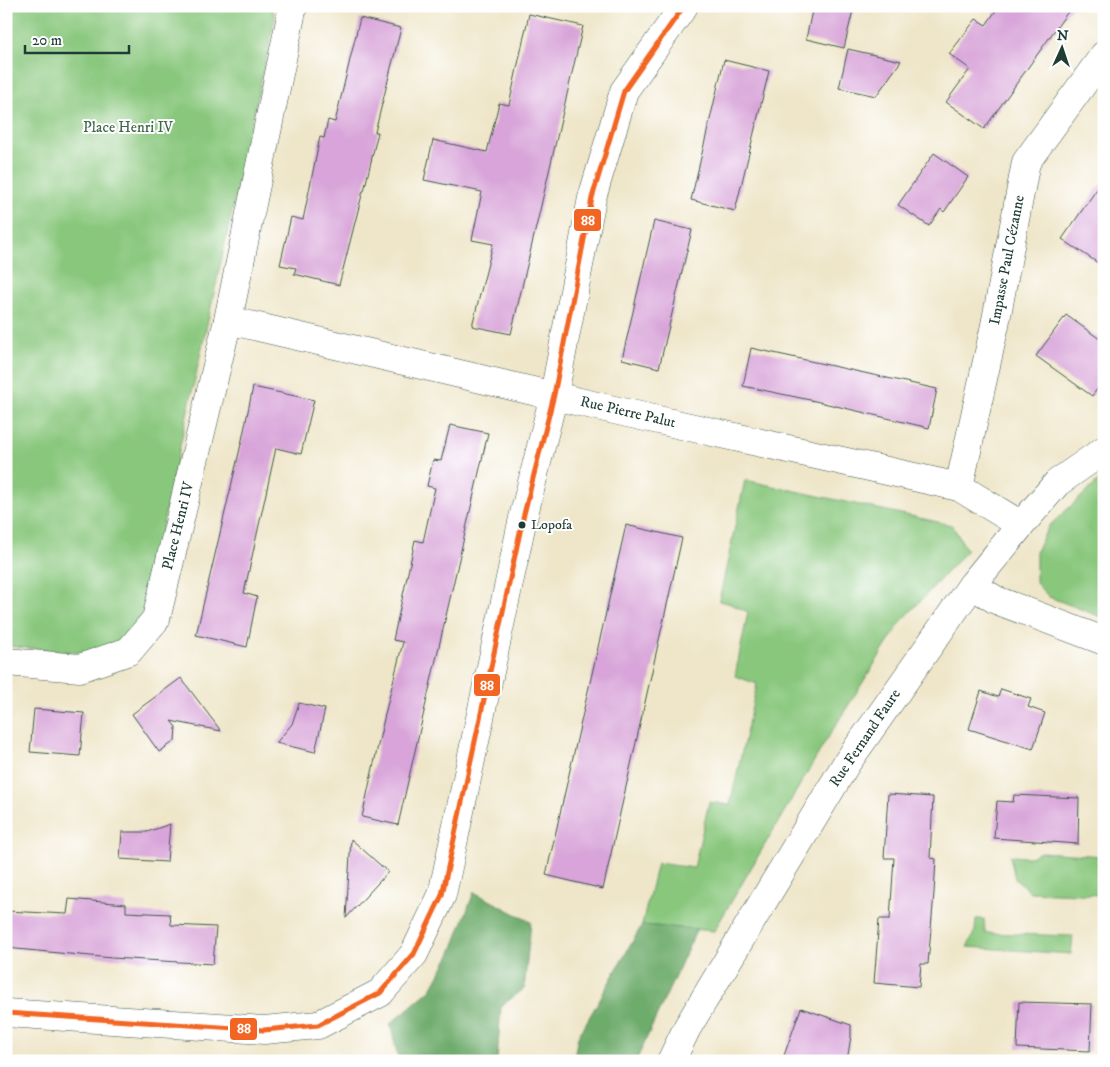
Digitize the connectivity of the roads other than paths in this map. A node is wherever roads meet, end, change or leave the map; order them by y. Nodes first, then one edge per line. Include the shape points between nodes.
1 (293, 6) edge
2 (684, 6) edge
3 (1104, 55) edge
4 (228, 320) junction
5 (554, 395) junction
6 (1104, 450) edge
7 (959, 487) junction
8 (1020, 525) junction
9 (972, 584) junction
10 (1104, 641) edge
11 (6, 662) edge
12 (6, 1012) edge
13 (671, 1061) edge

1 - 4 street, Place Henri IV
2 - 5 street via 624,91 592,198
3 - 7 street, Impasse Paul Cézanne via 1026,162 995,325
4 - 5 street, Rue Pierre Palut
4 - 11 street, Place Henri IV via 156,619 129,651 80,668
5 - 7 street, Rue Pierre Palut
5 - 12 street via 523,518 442,895 414,954 380,993 318,1025 264,1030
6 - 8 street, Rue Fernand Faure via 1057,483
7 - 8 street, Rue Pierre Palut
8 - 9 street, Rue Fernand Faure
9 - 10 street via 996,600
9 - 13 street, Rue Fernand Faure via 846,764 687,1028

